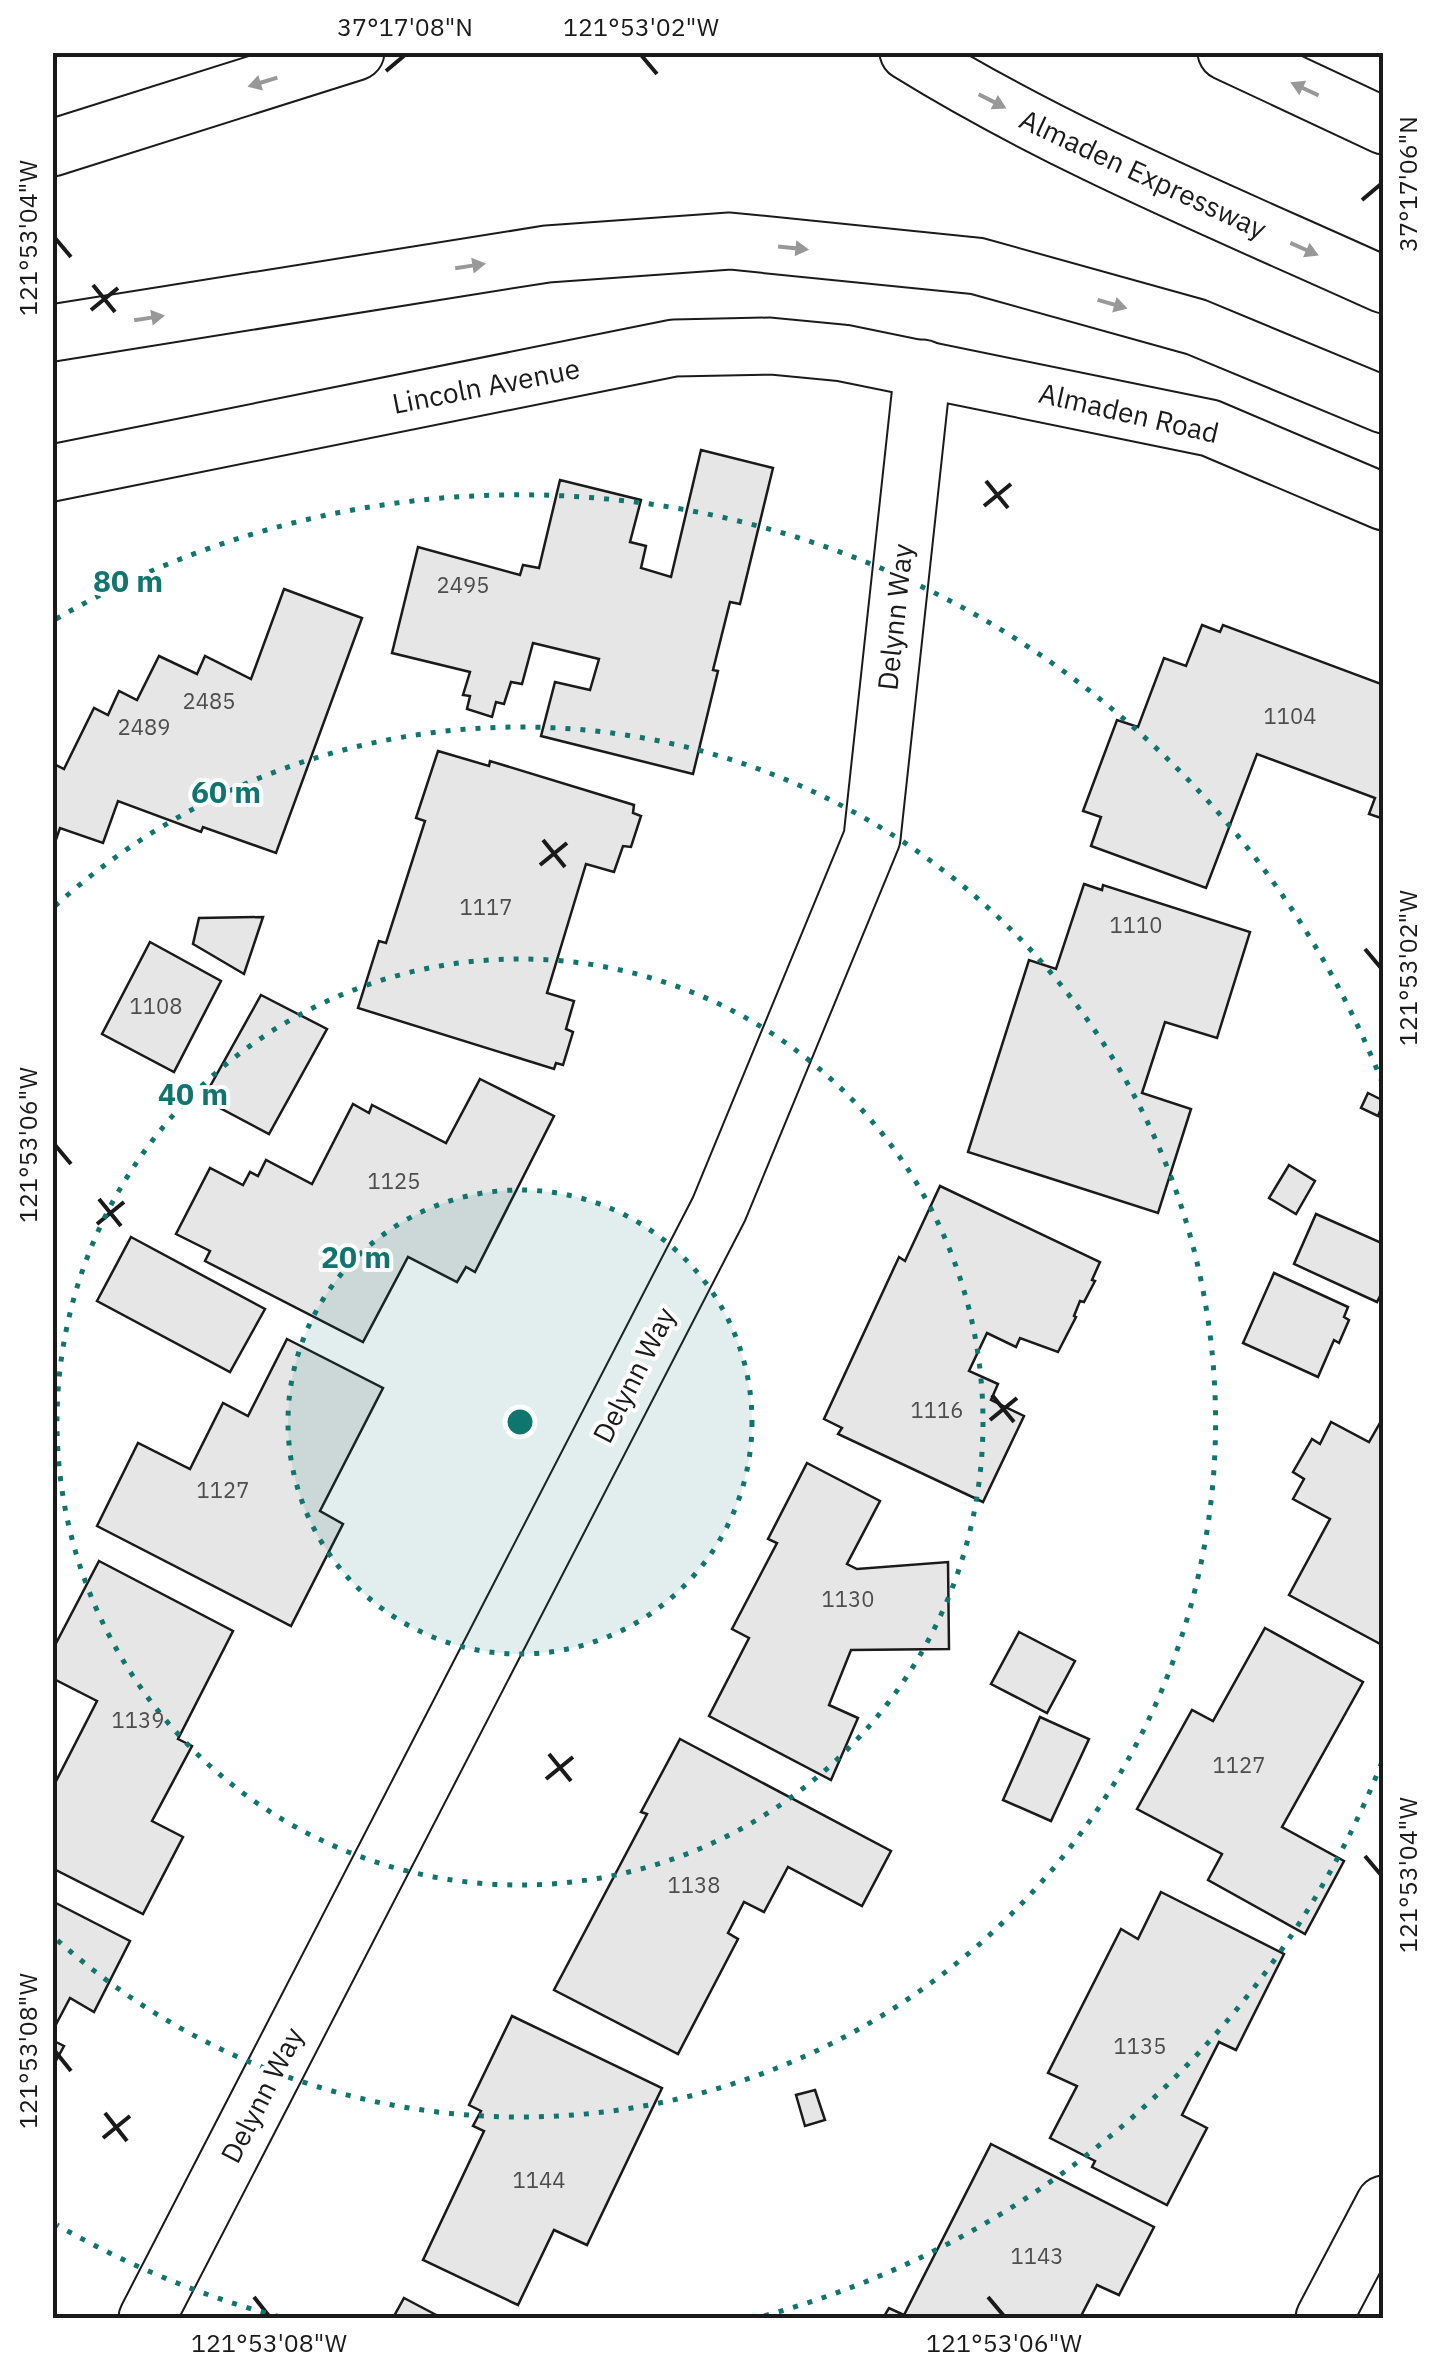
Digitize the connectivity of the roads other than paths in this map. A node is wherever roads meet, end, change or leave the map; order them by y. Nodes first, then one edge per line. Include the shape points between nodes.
1 (356, 52) edge
2 (908, 52) edge
3 (1226, 52) edge
4 (1384, 126) edge
5 (52, 148) edge
6 (1384, 285) edge
7 (52, 334) edge
8 (923, 368) junction
9 (1384, 405) edge
10 (52, 474) edge
11 (1384, 502) edge
12 (1384, 2204) edge
13 (147, 2318) edge
14 (1324, 2318) edge

1 -> 5 street
2 -> 6 street, Almaden Expressway via 1080,146
4 -> 3 street
7 -> 9 street via 547,254 730,241 977,266 1196,327
8 - 10 street, Lincoln Avenue via 770,346 674,348
8 - 11 street, Almaden Road via 1210,428
8 - 13 street, Delynn Way via 872,838 720,1209
12 - 14 street

